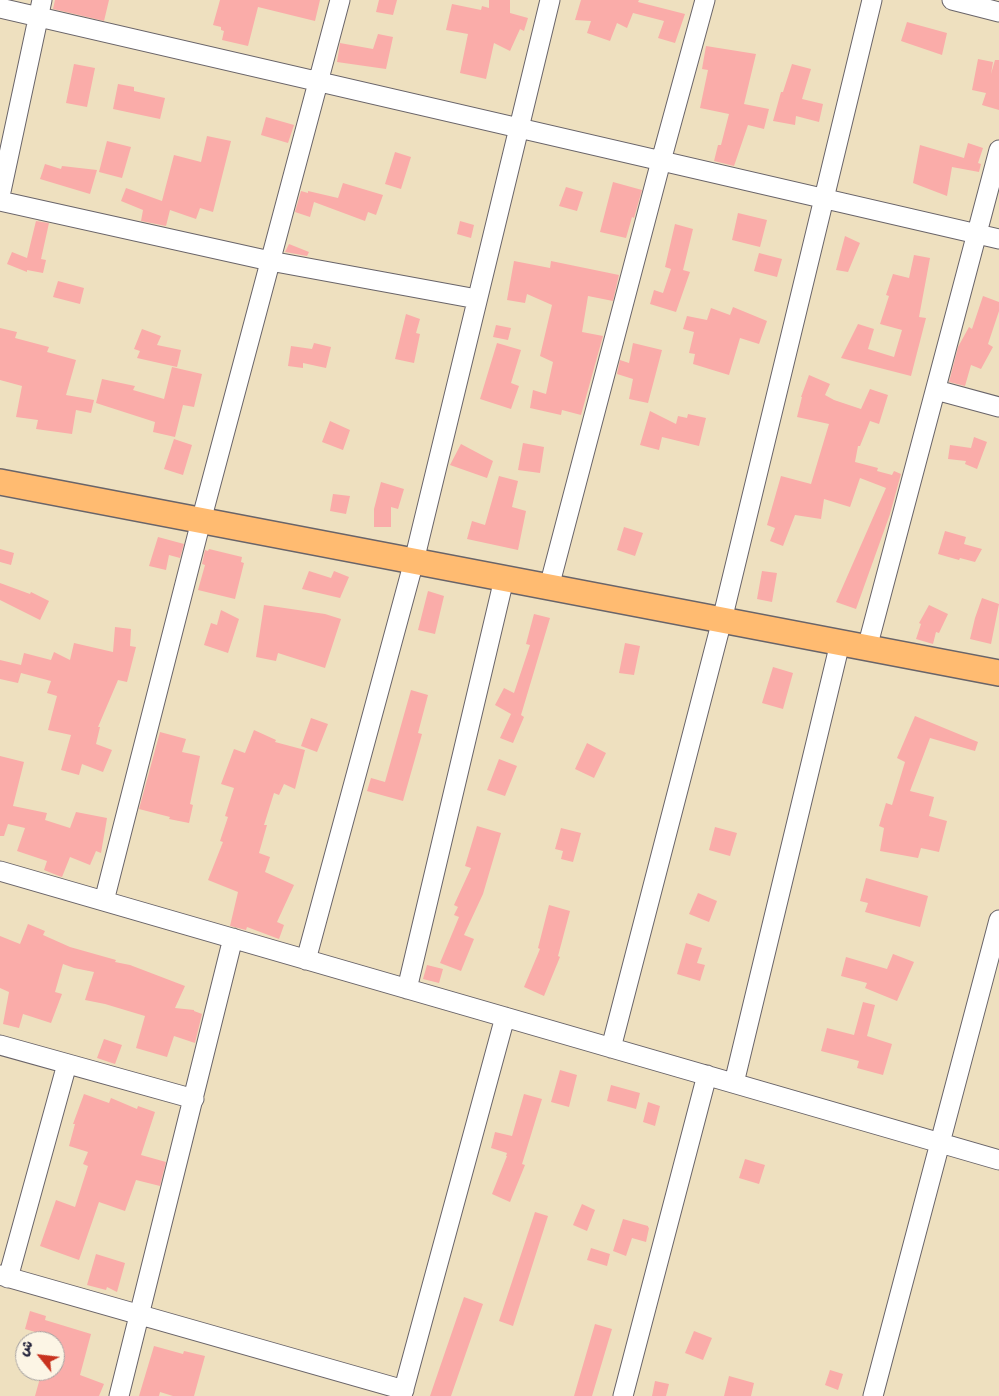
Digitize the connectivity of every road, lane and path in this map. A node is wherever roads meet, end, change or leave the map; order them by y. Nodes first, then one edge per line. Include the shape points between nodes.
1 (340, 0) edge
2 (550, 0) edge
3 (705, 0) edge
4 (872, 0) edge
5 (952, 0) edge
6 (0, 8) edge
7 (40, 9) edge
8 (999, 12) edge
9 (318, 82) junction
10 (518, 128) junction
11 (999, 150) edge
12 (661, 161) junction
13 (0, 196) edge
14 (824, 199) junction
15 (0, 201) edge
16 (977, 234) junction
17 (999, 239) edge
18 (270, 261) junction
19 (477, 300) junction
20 (936, 390) junction
21 (999, 407) edge
22 (0, 482) edge
23 (201, 521) junction
24 (414, 562) junction
25 (504, 579) junction
26 (549, 587) junction
27 (722, 620) junction
28 (840, 643) junction
29 (867, 648) junction
30 (999, 673) edge
31 (0, 871) edge
32 (104, 901) junction
33 (999, 920) edge
34 (233, 938) junction
35 (306, 960) junction
36 (407, 989) junction
37 (505, 1017) junction
38 (0, 1045) edge
39 (611, 1048) junction
40 (67, 1064) junction
41 (707, 1075) junction
42 (734, 1083) junction
43 (194, 1099) junction
44 (940, 1143) junction
45 (999, 1160) edge
46 (4, 1276) edge
47 (140, 1315) junction
48 (403, 1393) edge
49 (119, 1396) edge
50 (623, 1396) edge
51 (872, 1396) edge

1 - 9 street
2 - 10 street
3 - 12 street
4 - 14 street
5 - 8 street
6 - 7 street
7 - 9 street
7 - 13 street
9 - 10 street
9 - 18 street
10 - 12 street
10 - 19 street
11 - 16 street
12 - 14 street
12 - 26 street
14 - 16 street
14 - 27 street
15 - 18 street
16 - 17 street
16 - 20 street
18 - 19 street
18 - 23 street
19 - 24 street
20 - 21 street
20 - 29 street
22 - 23 main road
23 - 24 main road
23 - 32 street
24 - 25 main road
24 - 35 street
25 - 26 main road
25 - 36 street
26 - 27 main road
27 - 28 main road
27 - 39 street
28 - 29 main road
28 - 42 street
29 - 30 main road
31 - 32 street
32 - 34 street
33 - 44 street
34 - 35 street
34 - 43 street
35 - 36 street
36 - 37 street
37 - 39 street
37 - 48 street
38 - 40 street
39 - 41 street
40 - 43 street
40 - 46 street
41 - 42 street
41 - 50 street
42 - 44 street
43 - 47 street
44 - 45 street
44 - 51 street
46 - 47 street
47 - 48 street
47 - 49 street

